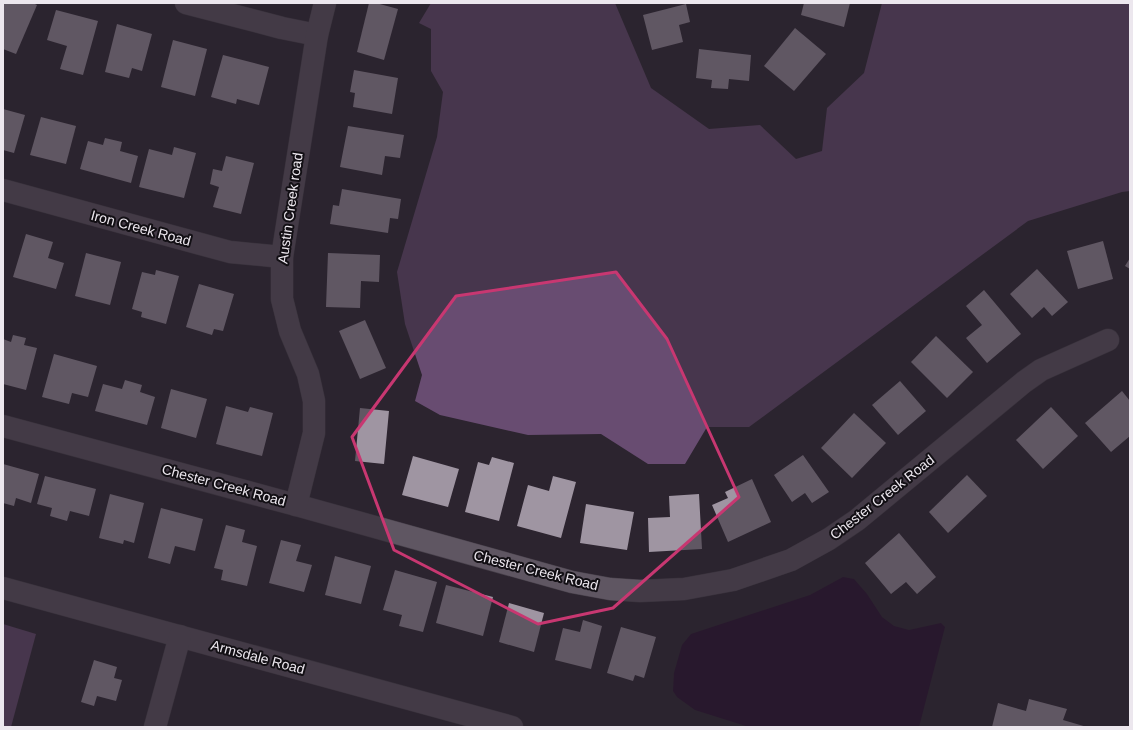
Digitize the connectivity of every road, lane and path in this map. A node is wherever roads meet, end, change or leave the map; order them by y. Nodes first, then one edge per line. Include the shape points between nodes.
1 (186, 3) edge
2 (325, 3) edge
3 (317, 35) junction
4 (3, 190) edge
5 (282, 257) junction
6 (1108, 340) dead end
7 (3, 426) edge
8 (296, 505) junction
9 (3, 588) edge
10 (180, 636) junction
11 (155, 727) edge
12 (512, 727) edge

1 - 3 street
2 - 3 street, Austin Creek road
3 - 5 street, Austin Creek road
4 - 5 street, Iron Creek Road via 230,252
5 - 8 street, Austin Creek road via 282,299 290,332 308,374 314,401 314,433
6 - 8 street, Chester Creek Road via 1041,370 1024,382 857,520 829,539 791,560 733,580 684,589 640,590 572,582
7 - 8 street, Chester Creek Road
9 - 10 street, Armsdale Road
10 - 11 street
10 - 12 street, Armsdale Road

